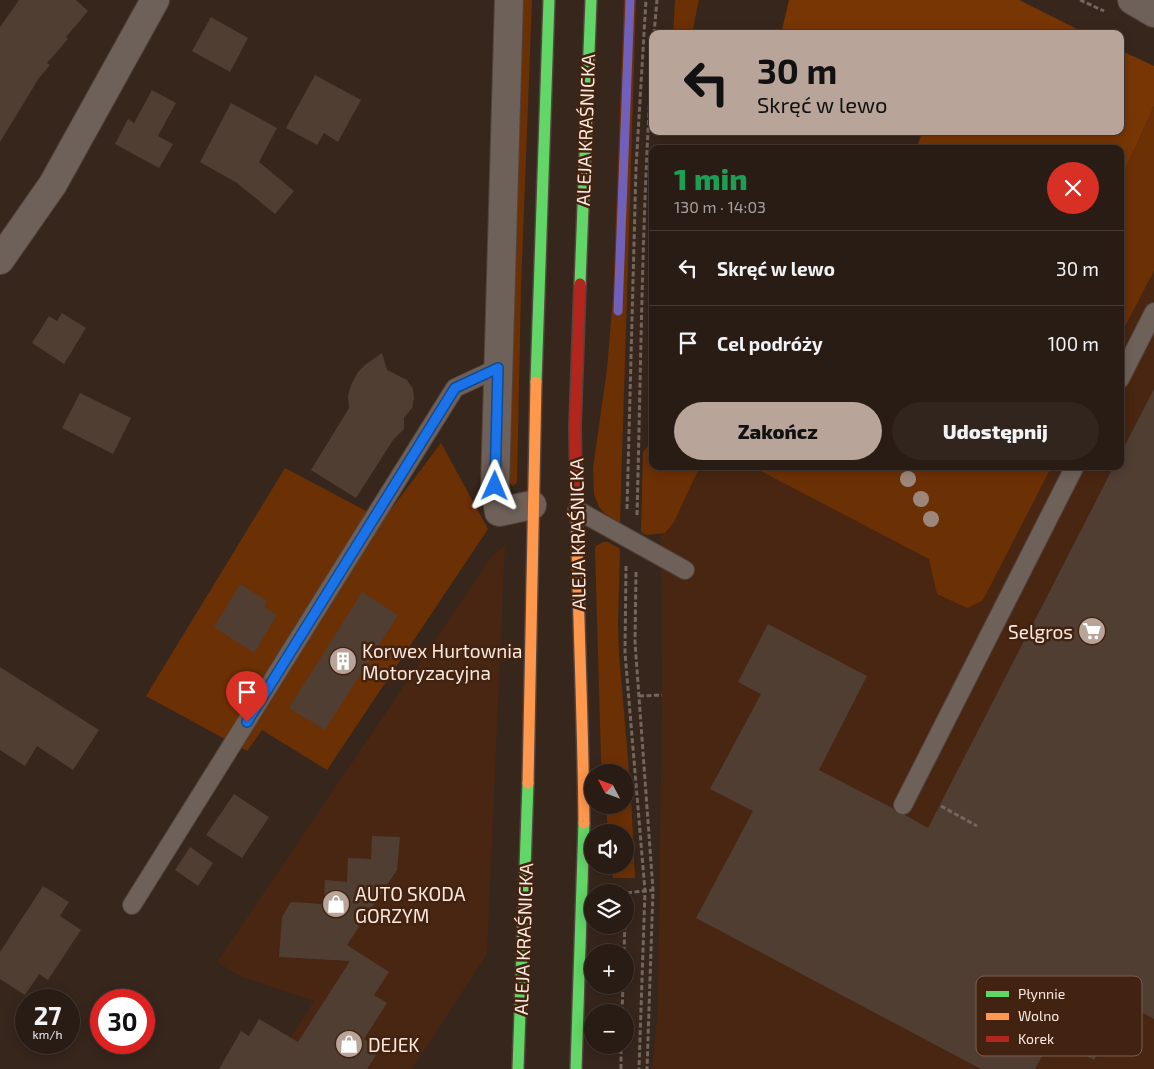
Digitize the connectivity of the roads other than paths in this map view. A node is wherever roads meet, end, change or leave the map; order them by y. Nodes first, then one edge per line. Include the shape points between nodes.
1 (155, 0) edge
2 (509, 0) edge
3 (549, 0) edge
4 (592, 0) edge
5 (0, 260) edge
6 (1154, 312) edge
7 (498, 368) junction
8 (1124, 371) edge
9 (1073, 470) edge
10 (532, 505) junction
11 (577, 510) junction
12 (685, 570) dead end
13 (903, 805) dead end
14 (132, 905) dead end
15 (518, 1069) edge
16 (576, 1069) edge

1 - 5 street via 52,184
2 - 7 street
3 - 10 main road, ALEJA KRAŚNICKA
4 - 11 main road, ALEJA KRAŚNICKA via 575,428
6 - 8 lane
7 - 10 street via 495,486 499,512
7 - 14 lane via 455,388
9 - 13 lane
10 - 15 main road, ALEJA KRAŚNICKA via 529,752
11 - 12 lane
11 - 16 main road, ALEJA KRAŚNICKA via 584,844

